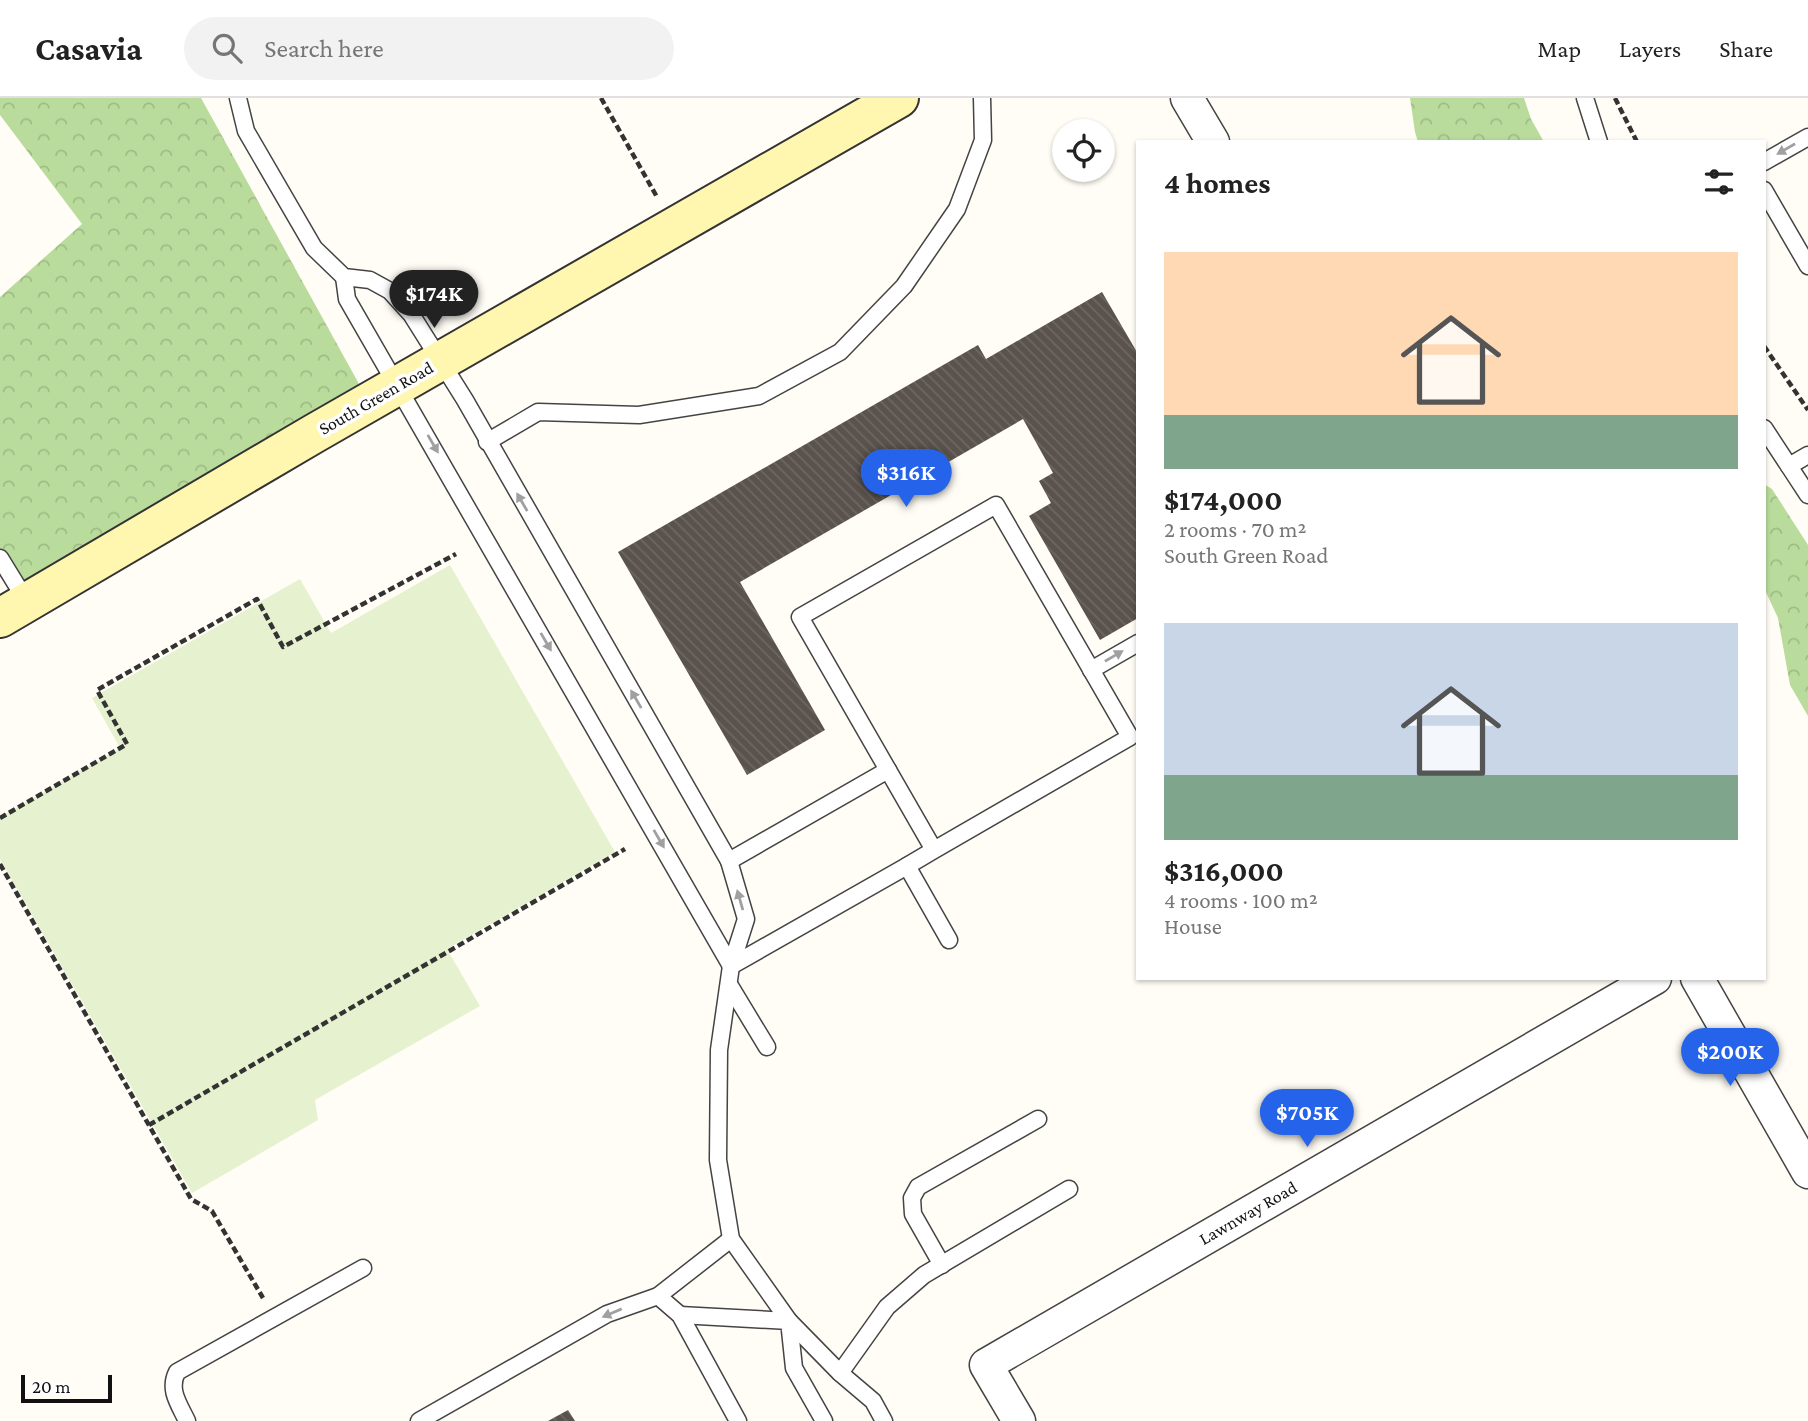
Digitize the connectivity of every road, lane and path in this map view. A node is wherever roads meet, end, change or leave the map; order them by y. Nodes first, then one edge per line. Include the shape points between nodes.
1 (238, 98) edge
2 (601, 98) edge
3 (899, 98) edge
4 (982, 98) edge
5 (1187, 98) edge
6 (1585, 98) edge
7 (1615, 98) edge
8 (1808, 136) edge
9 (1212, 140) edge
10 (1598, 140) edge
11 (1636, 140) edge
12 (1766, 161) edge
13 (1766, 193) edge
14 (658, 198) dead end
15 (1803, 246) edge
16 (1808, 266) edge
17 (344, 277) junction
18 (1766, 349) edge
19 (440, 361) junction
20 (399, 385) junction
21 (1808, 410) edge
22 (1766, 431) edge
23 (488, 442) junction
24 (1808, 455) edge
25 (1789, 467) junction
26 (1808, 495) edge
27 (456, 554) dead end
28 (0, 558) edge
29 (14, 610) edge
30 (1136, 644) edge
31 (1091, 670) junction
32 (888, 770) junction
33 (0, 818) edge
34 (625, 849) dead end
35 (934, 850) junction
36 (729, 861) junction
37 (0, 864) edge
38 (907, 866) junction
39 (949, 940) dead end
40 (731, 966) junction
41 (1652, 980) edge
42 (1698, 980) edge
43 (730, 986) junction
44 (767, 1047) dead end
45 (1038, 1119) dead end
46 (149, 1125) junction
47 (1808, 1172) edge
48 (1069, 1189) dead end
49 (730, 1239) junction
50 (942, 1265) junction
51 (363, 1268) dead end
52 (658, 1296) junction
53 (680, 1315) junction
54 (275, 1318) junction
55 (789, 1321) junction
56 (840, 1373) junction
57 (187, 1421) edge
58 (419, 1421) edge
59 (738, 1421) edge
60 (824, 1421) edge
61 (884, 1421) edge
62 (1019, 1421) edge

1 - 17 lane via 246,131 314,248
2 - 14 path
3 - 19 main road, South Green Road
4 - 23 lane via 983,140 957,209 904,286 840,352 759,397 639,415 538,412
5 - 9 street
6 - 10 lane
7 - 11 path
8 -> 12 lane
13 - 15 lane
15 - 16 lane
17 - 19 lane via 370,280 390,290
17 - 20 lane via 347,299
18 - 21 path
19 - 20 main road, South Green Road
19 - 23 lane
20 - 29 main road, South Green Road
20 -> 40 lane
22 - 25 lane
36 -> 23 lane
24 - 25 lane
25 - 26 lane
27 - 33 path via 283,647 257,598 97,691 127,744
28 - 29 lane
31 -> 30 lane
31 - 32 lane via 996,505 800,617
31 - 35 lane via 1130,737
32 - 35 lane
32 - 36 lane
34 - 46 path
35 - 38 lane
40 -> 36 lane via 746,919
37 - 46 path
38 - 39 lane
38 - 40 lane
40 - 43 lane
41 - 62 street, Lawnway Road via 986,1365
42 - 47 street
43 - 44 lane
43 - 49 lane via 719,1050 718,1160
45 - 50 lane via 918,1187 912,1198 914,1214
46 - 54 path via 191,1199 212,1211
48 - 50 lane
49 - 52 lane
49 - 55 lane
50 - 56 lane via 923,1275 887,1307
51 - 54 lane
52 - 53 lane
52 -> 58 lane via 607,1314
53 - 55 lane
53 - 59 lane
54 - 57 lane via 177,1372 173,1392
55 - 56 lane
55 - 60 lane via 794,1368
56 - 61 lane via 873,1401

